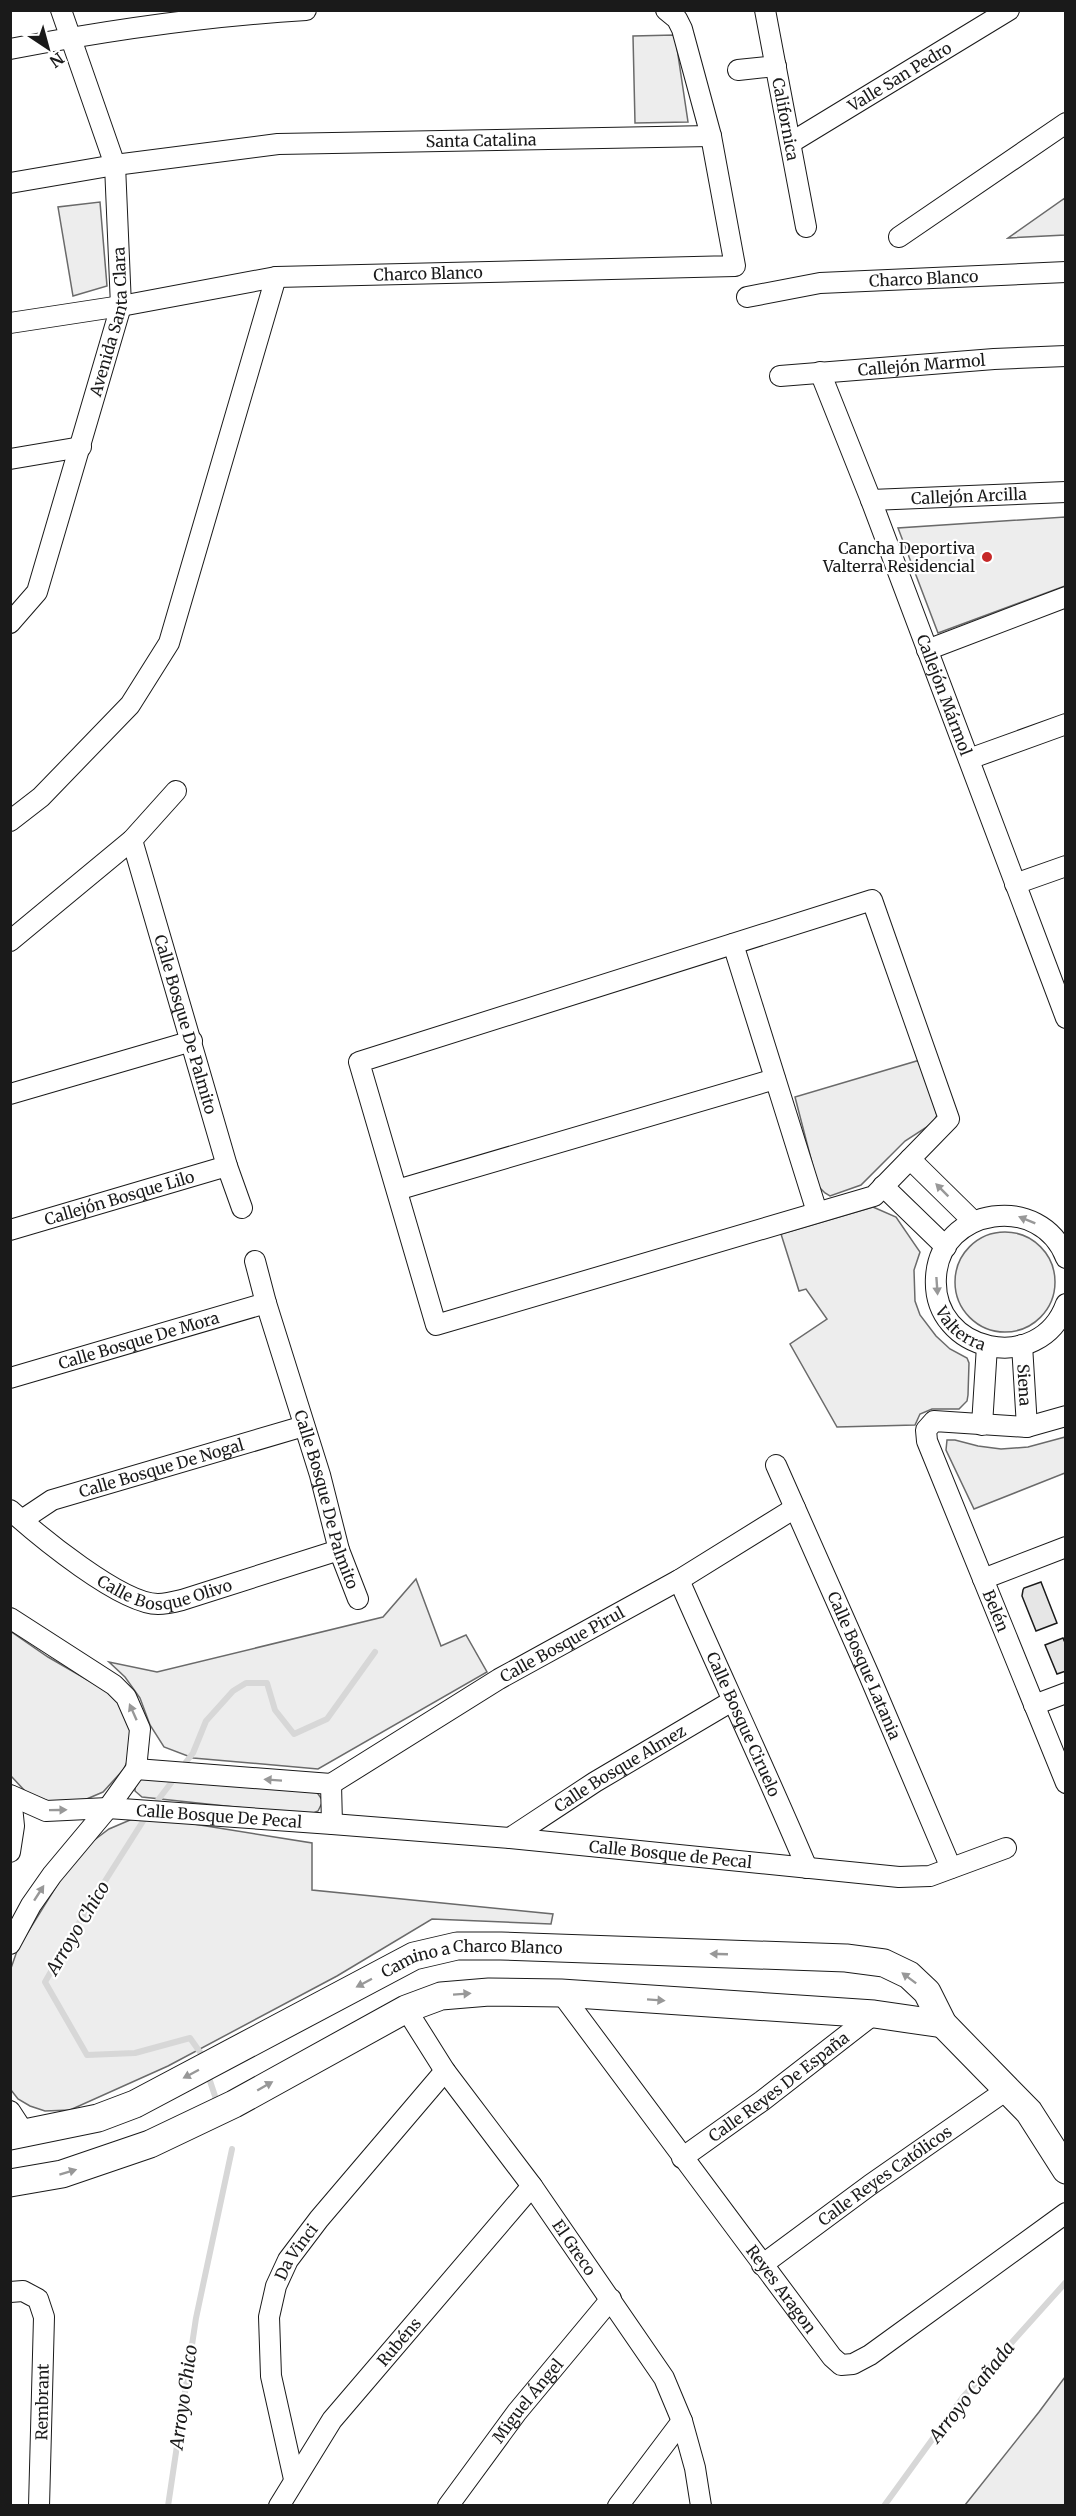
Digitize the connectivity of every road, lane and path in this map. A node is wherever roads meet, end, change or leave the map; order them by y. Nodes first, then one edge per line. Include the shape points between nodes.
1 (61, 10) edge
2 (306, 10) edge
3 (666, 10) edge
4 (765, 10) edge
5 (1009, 10) edge
6 (72, 37) junction
7 (10, 49) edge
8 (776, 66) junction
9 (738, 70) dead end
10 (1065, 123) edge
11 (711, 136) junction
12 (792, 142) junction
13 (115, 165) junction
14 (10, 183) edge
15 (806, 227) dead end
16 (899, 237) dead end
17 (1065, 272) edge
18 (276, 277) junction
19 (747, 297) dead end
20 (122, 306) junction
21 (10, 323) edge
22 (1065, 356) edge
23 (820, 372) junction
24 (780, 376) dead end
25 (81, 447) junction
26 (10, 459) edge
27 (1065, 492) edge
28 (871, 501) junction
29 (37, 592) junction
30 (10, 596) edge
31 (1065, 597) edge
32 (10, 623) edge
33 (927, 650) junction
34 (1065, 724) edge
35 (969, 759) junction
36 (176, 791) dead end
37 (10, 821) edge
38 (132, 840) junction
39 (1065, 866) edge
40 (1015, 884) junction
41 (10, 941) edge
42 (733, 944) junction
43 (1056, 966) edge
44 (1065, 1018) edge
45 (192, 1041) junction
46 (776, 1080) junction
47 (10, 1094) edge
48 (910, 1159) junction
49 (227, 1166) junction
50 (883, 1186) junction
51 (397, 1190) junction
52 (242, 1208) dead end
53 (817, 1212) junction
54 (973, 1221) junction
55 (10, 1230) edge
56 (946, 1246) junction
57 (1065, 1253) edge
58 (255, 1261) dead end
59 (266, 1303) junction
60 (1065, 1304) edge
61 (1022, 1345) junction
62 (987, 1346) junction
63 (10, 1378) edge
64 (1065, 1416) edge
65 (982, 1425) junction
66 (304, 1426) junction
67 (1027, 1426) junction
68 (927, 1441) joint
69 (776, 1465) dead end
70 (795, 1508) junction
71 (16, 1515) edge
72 (1065, 1547) edge
73 (339, 1550) junction
74 (983, 1579) junction
75 (679, 1580) junction
76 (358, 1599) dead end
77 (10, 1618) edge
78 (1065, 1693) edge
79 (732, 1701) junction
80 (1034, 1705) junction
81 (136, 1769) junction
82 (1065, 1783) edge
83 (331, 1784) junction
84 (11, 1796) edge
85 (108, 1808) junction
86 (332, 1824) junction
87 (510, 1838) junction
88 (1006, 1848) dead end
89 (10, 1852) edge
90 (807, 1868) junction
91 (951, 1868) junction
92 (10, 1944) edge
93 (561, 1993) junction
94 (406, 2009) junction
95 (874, 2014) junction
96 (944, 2024) junction
97 (445, 2071) junction
98 (1008, 2089) junction
99 (135, 2104) junction
100 (10, 2111) edge
101 (17, 2135) edge
102 (150, 2144) junction
103 (682, 2158) junction
104 (1065, 2170) edge
105 (10, 2183) edge
106 (532, 2186) junction
107 (1065, 2213) edge
108 (762, 2265) junction
109 (10, 2292) edge
110 (611, 2299) junction
111 (682, 2421) junction
112 (294, 2479) junction
113 (39, 2505) edge
114 (279, 2505) edge
115 (448, 2505) edge
116 (618, 2505) edge
117 (701, 2505) edge

1 - 6 street, Avenida Santa Clara
2 - 6 street via 245,14
3 - 11 street via 682,29
4 - 8 street, Californica
5 - 12 street, Valle San Pedro
6 - 7 street
6 - 13 street, Avenida Santa Clara
8 - 9 street
8 - 12 street, Californica
10 - 16 street
11 - 13 street, Santa Catalina via 279,144
11 - 18 street, Charco Blanco via 735,266
12 - 15 street, Californica
13 - 14 street, Santa Catalina
13 - 20 street, Avenida Santa Clara
17 - 19 street, Charco Blanco via 820,283
18 - 20 street, Charco Blanco
18 - 37 street via 169,643 130,705 40,797
20 - 21 street, Charco Blanco
20 - 25 street, Avenida Santa Clara
22 - 23 street, Callejón Marmol
23 - 24 street, Callejón Marmol
23 - 28 street, Callejón Mármol
25 - 26 street
25 - 29 street, Avenida Santa Clara
27 - 28 street, Callejón Arcilla
28 - 33 street, Callejón Mármol
29 - 30 street
29 - 32 street, Avenida Santa Clara
31 - 33 street
33 - 35 street, Callejón Mármol
34 - 35 street
35 - 40 street, Callejón Mármol
36 - 38 street
38 - 41 street
38 - 45 street, Calle Bosque De Palmito
39 - 40 street
40 - 43 street, Callejón Mármol
42 - 46 street
42 - 48 street via 872,900 949,1119
42 - 51 street via 359,1062
43 - 44 street, Callejón Mármol
45 - 47 street
45 - 49 street, Calle Bosque De Palmito
46 - 51 street
46 - 53 street
48 - 50 street
54 -> 48 street
49 - 52 street, Calle Bosque De Palmito
49 - 55 street, Callejón Bosque Lilo
50 - 53 street via 874,1196
50 - 56 street
51 - 53 street via 436,1325
54 - 56 street, Valterra
57 -> 54 street, Valterra via 1050,1233 1019,1216 996,1214
56 -> 62 street, Valterra via 937,1265 938,1300 949,1321 966,1337
58 - 59 street, Calle Bosque De Palmito
59 - 63 street, Calle Bosque De Mora
59 - 66 street, Calle Bosque De Palmito
60 - 61 street, Valterra via 1051,1327
61 - 62 street, Valterra
61 - 67 street, Siena
62 - 65 street
64 - 67 street, Siena
65 - 67 street, Siena
65 - 68 street, Siena via 934,1421 926,1430
66 - 71 street, Calle Bosque De Nogal via 52,1500
66 - 73 street, Calle Bosque De Palmito
68 - 74 street, Belén
69 - 70 street, Calle Bosque Latania
70 - 75 street, Calle Bosque Pirul
70 - 91 street, Calle Bosque Latania
71 - 73 street, Calle Bosque Olivo via 95,1576 135,1598 157,1604 182,1600
72 - 74 street
73 - 76 street, Calle Bosque De Palmito
74 - 80 street, Belén
75 - 79 street, Calle Bosque Ciruelo
75 - 83 street, Calle Bosque Pirul via 499,1679
81 -> 77 street via 140,1729 126,1697 114,1684
78 - 80 street
79 - 87 street, Calle Bosque Almez via 595,1782
79 - 90 street, Calle Bosque Ciruelo
80 - 82 street, Belén
83 -> 81 street
81 - 85 street
83 - 86 street
84 -> 85 street, Calle Bosque De Pecal via 46,1810
84 - 89 street via 14,1826
85 - 86 street, Calle Bosque De Pecal
92 -> 85 street via 52,1875
86 - 87 street, Calle Bosque de Pecal
87 - 90 street, Calle Bosque de Pecal
88 - 91 street, Calle Bosque de Pecal
90 - 91 street, Calle Bosque de Pecal via 899,1877 930,1876
94 -> 93 street, Camino a Charco Blanco via 441,1996
93 -> 95 street, Camino a Charco Blanco
93 - 103 street, Reyes Aragon
94 - 97 street, El Greco
102 -> 94 street, Camino a Charco Blanco via 234,2104
95 - 96 street, Camino a Charco Blanco
95 - 103 street, Calle Reyes De España
96 - 98 street, Camino a Charco Blanco
96 -> 99 street, Camino a Charco Blanco via 927,1992 909,1975 884,1963 846,1958 458,1946 414,1956
97 - 106 street, El Greco
97 - 112 street, Da Vinci via 319,2219 288,2260 276,2286 269,2317 270,2376
98 - 104 street, Camino a Charco Blanco via 1029,2112
98 - 108 street, Calle Reyes Católicos
99 - 101 street, Camino a Charco Blanco via 98,2118
99 - 102 street
100 - 101 street
105 -> 102 street, Camino a Charco Blanco via 62,2174
103 - 108 street, Reyes Aragon
106 - 110 street, El Greco
106 - 112 street, Rubéns via 332,2420
107 - 108 street, Reyes Aragon via 853,2364 841,2365 832,2357
109 - 113 street, Rembrant via 23,2291 38,2300 44,2317
110 - 111 street, El Greco via 664,2378
110 - 115 street, Miguel Ángel via 517,2412
111 - 116 street
111 - 117 street, El Greco
112 - 114 street, Rubéns

